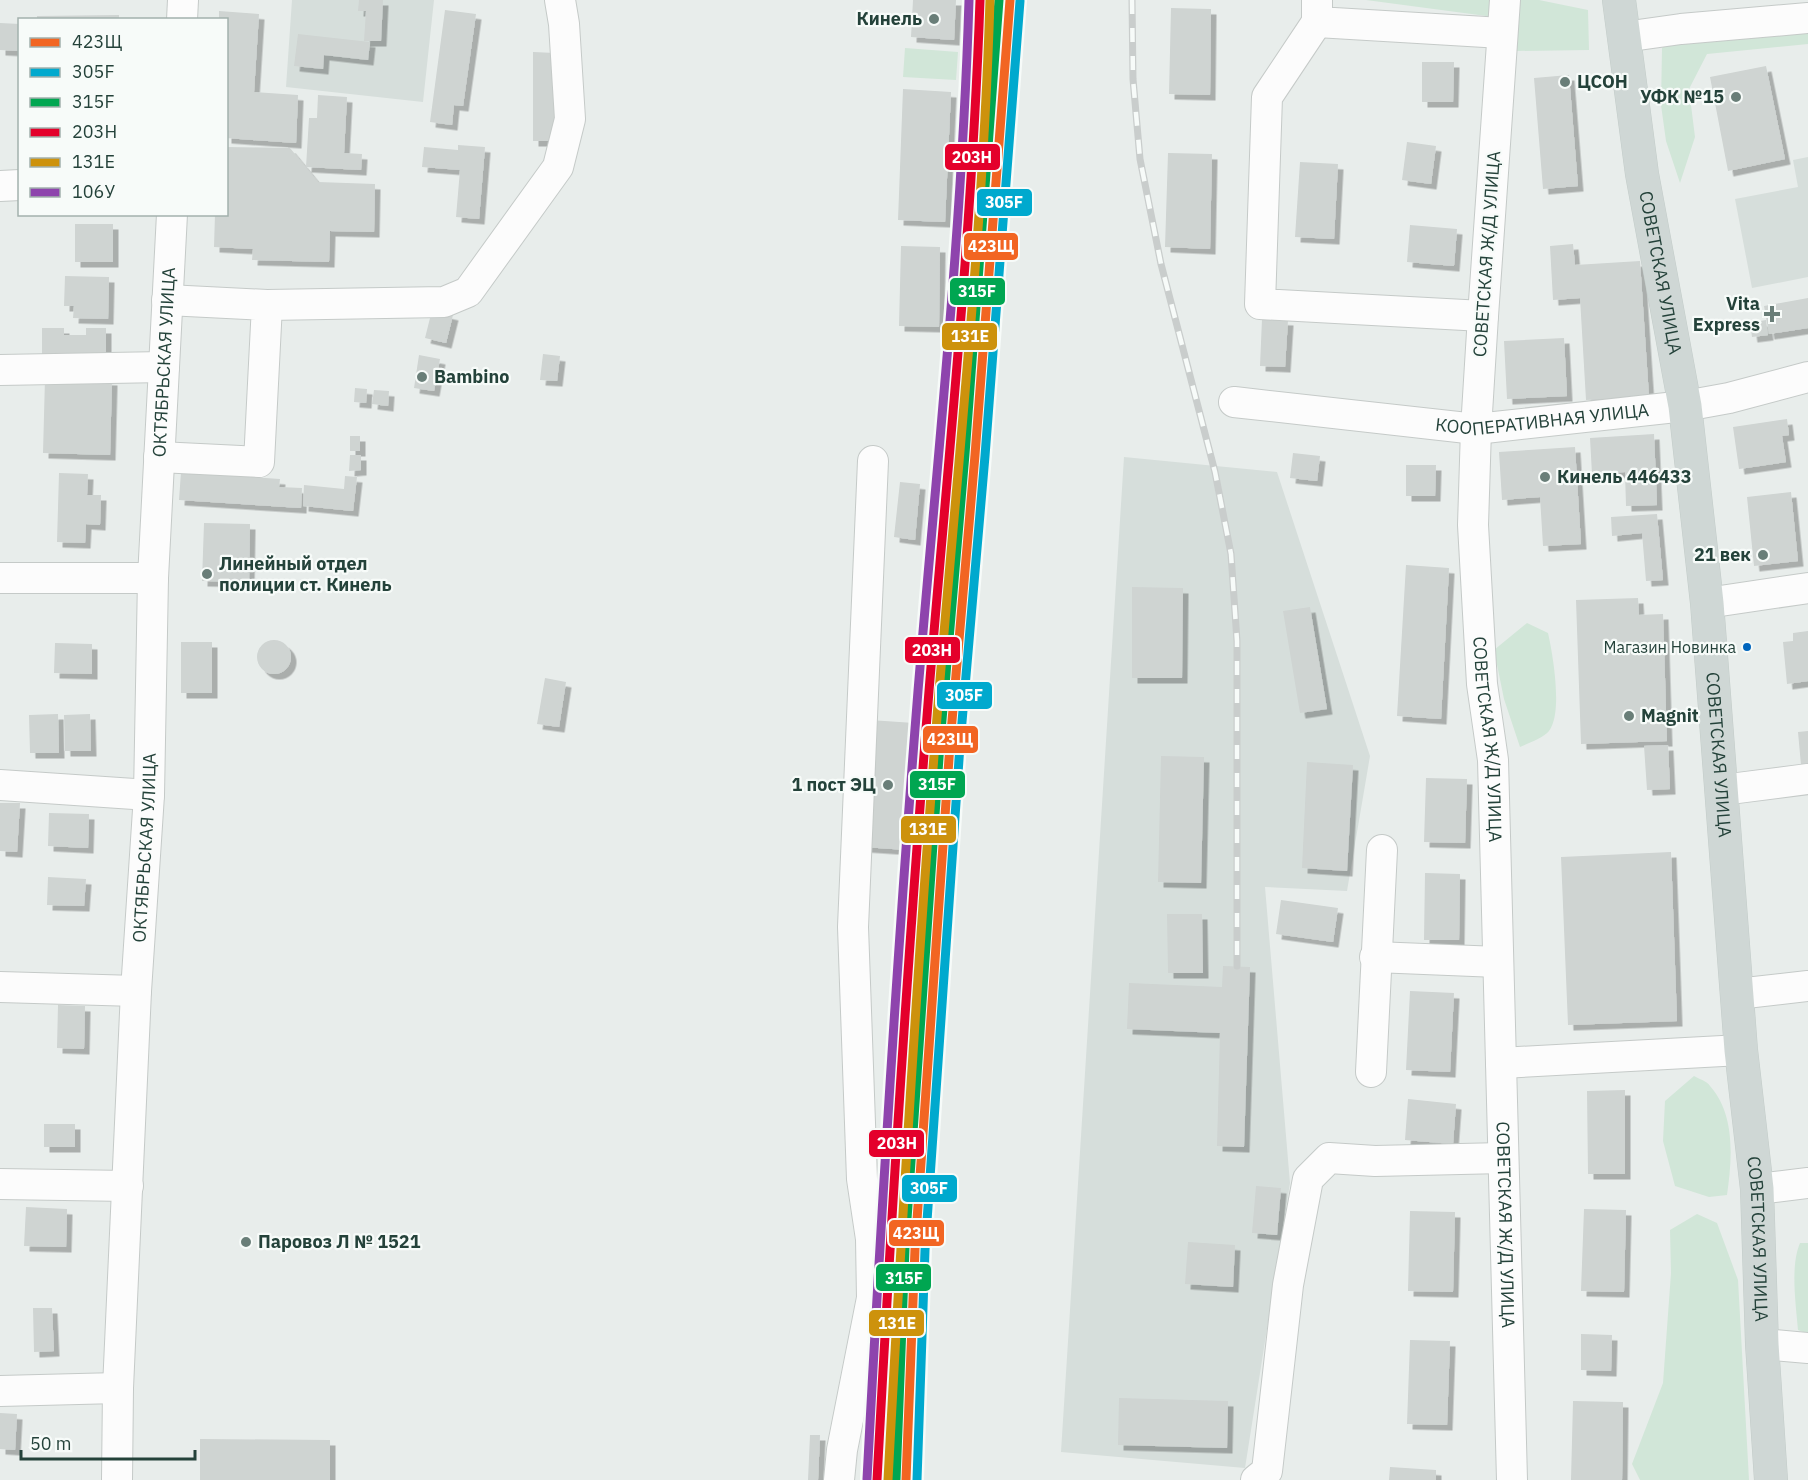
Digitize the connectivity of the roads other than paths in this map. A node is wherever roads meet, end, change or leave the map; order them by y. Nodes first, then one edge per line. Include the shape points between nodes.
1 (183, 0) edge
2 (560, 0) edge
3 (1505, 0) edge
4 (1619, 0) edge
5 (1317, 11) edge
6 (182, 18) edge
7 (1808, 18) edge
8 (1502, 33) junction
9 (1624, 38) junction
10 (18, 185) edge
11 (0, 186) edge
12 (172, 216) edge
13 (167, 300) junction
14 (267, 305) junction
15 (1483, 316) junction
16 (164, 367) junction
17 (0, 370) edge
18 (1808, 377) edge
19 (1234, 402) dead end
20 (1684, 405) junction
21 (1476, 429) junction
22 (159, 457) junction
23 (873, 461) dead end
24 (0, 578) edge
25 (153, 578) junction
26 (1808, 588) edge
27 (1707, 603) junction
28 (1808, 779) edge
29 (0, 785) edge
30 (1722, 790) junction
31 (148, 795) junction
32 (1382, 850) dead end
33 (1376, 957) junction
34 (1498, 962) junction
35 (1808, 986) edge
36 (0, 987) edge
37 (136, 991) junction
38 (1737, 994) junction
39 (1741, 1050) junction
40 (1501, 1063) junction
41 (1371, 1072) dead end
42 (1503, 1158) junction
43 (1808, 1183) edge
44 (0, 1184) edge
45 (128, 1185) junction
46 (1756, 1189) junction
47 (1762, 1344) junction
48 (1808, 1348) edge
49 (118, 1388) junction
50 (0, 1391) edge
51 (117, 1480) edge
52 (839, 1480) edge
53 (1256, 1480) edge
54 (1512, 1480) edge
55 (1771, 1480) edge

1 - 6 street
2 - 14 street via 570,119 558,167 468,292 444,302
3 - 8 street, СОВЕТСКАЯ Ж/Д УЛИЦА
4 - 9 main road, СОВЕТСКАЯ УЛИЦА
5 - 8 street
5 - 15 street via 1267,97 1260,304
7 - 9 street
8 - 15 street, СОВЕТСКАЯ Ж/Д УЛИЦА
9 - 20 main road, СОВЕТСКАЯ УЛИЦА via 1642,174
10 - 11 street
12 - 13 street, ОКТЯБРЬСКАЯ УЛИЦА
13 - 14 street
13 - 16 street, ОКТЯБРЬСКАЯ УЛИЦА
14 - 22 street via 259,462
15 - 21 street, СОВЕТСКАЯ Ж/Д УЛИЦА
16 - 17 street
16 - 22 street, ОКТЯБРЬСКАЯ УЛИЦА
18 - 20 street, КООПЕРАТИВНАЯ УЛИЦА via 1730,398
19 - 21 street, КООПЕРАТИВНАЯ УЛИЦА
20 - 21 street, КООПЕРАТИВНАЯ УЛИЦА
20 - 27 main road, СОВЕТСКАЯ УЛИЦА
21 - 34 street, СОВЕТСКАЯ Ж/Д УЛИЦА via 1473,525 1482,684 1493,760
22 - 25 street, ОКТЯБРЬСКАЯ УЛИЦА
23 - 52 street via 853,927 862,1179 871,1239 872,1298
24 - 25 street
25 - 31 street, ОКТЯБРЬСКАЯ УЛИЦА
26 - 27 street
27 - 30 main road, СОВЕТСКАЯ УЛИЦА
28 - 30 street
29 - 31 street
30 - 38 main road, СОВЕТСКАЯ УЛИЦА
31 - 37 street, ОКТЯБРЬСКАЯ УЛИЦА
32 - 33 street
33 - 34 street
33 - 41 street
34 - 40 street, СОВЕТСКАЯ Ж/Д УЛИЦА
35 - 38 street
36 - 37 street
37 - 45 street, ОКТЯБРЬСКАЯ УЛИЦА
38 - 39 main road, СОВЕТСКАЯ УЛИЦА
39 - 40 street
39 - 46 main road, СОВЕТСКАЯ УЛИЦА
40 - 42 street, СОВЕТСКАЯ Ж/Д УЛИЦА
42 - 53 street via 1329,1158 1308,1179 1288,1285 1267,1472
42 - 54 street, СОВЕТСКАЯ Ж/Д УЛИЦА
43 - 46 street
44 - 45 street
45 - 49 street, ОКТЯБРЬСКАЯ УЛИЦА
46 - 47 main road, СОВЕТСКАЯ УЛИЦА
47 - 48 street
47 - 55 main road, СОВЕТСКАЯ УЛИЦА
49 - 50 street
49 - 51 street, ОКТЯБРЬСКАЯ УЛИЦА

